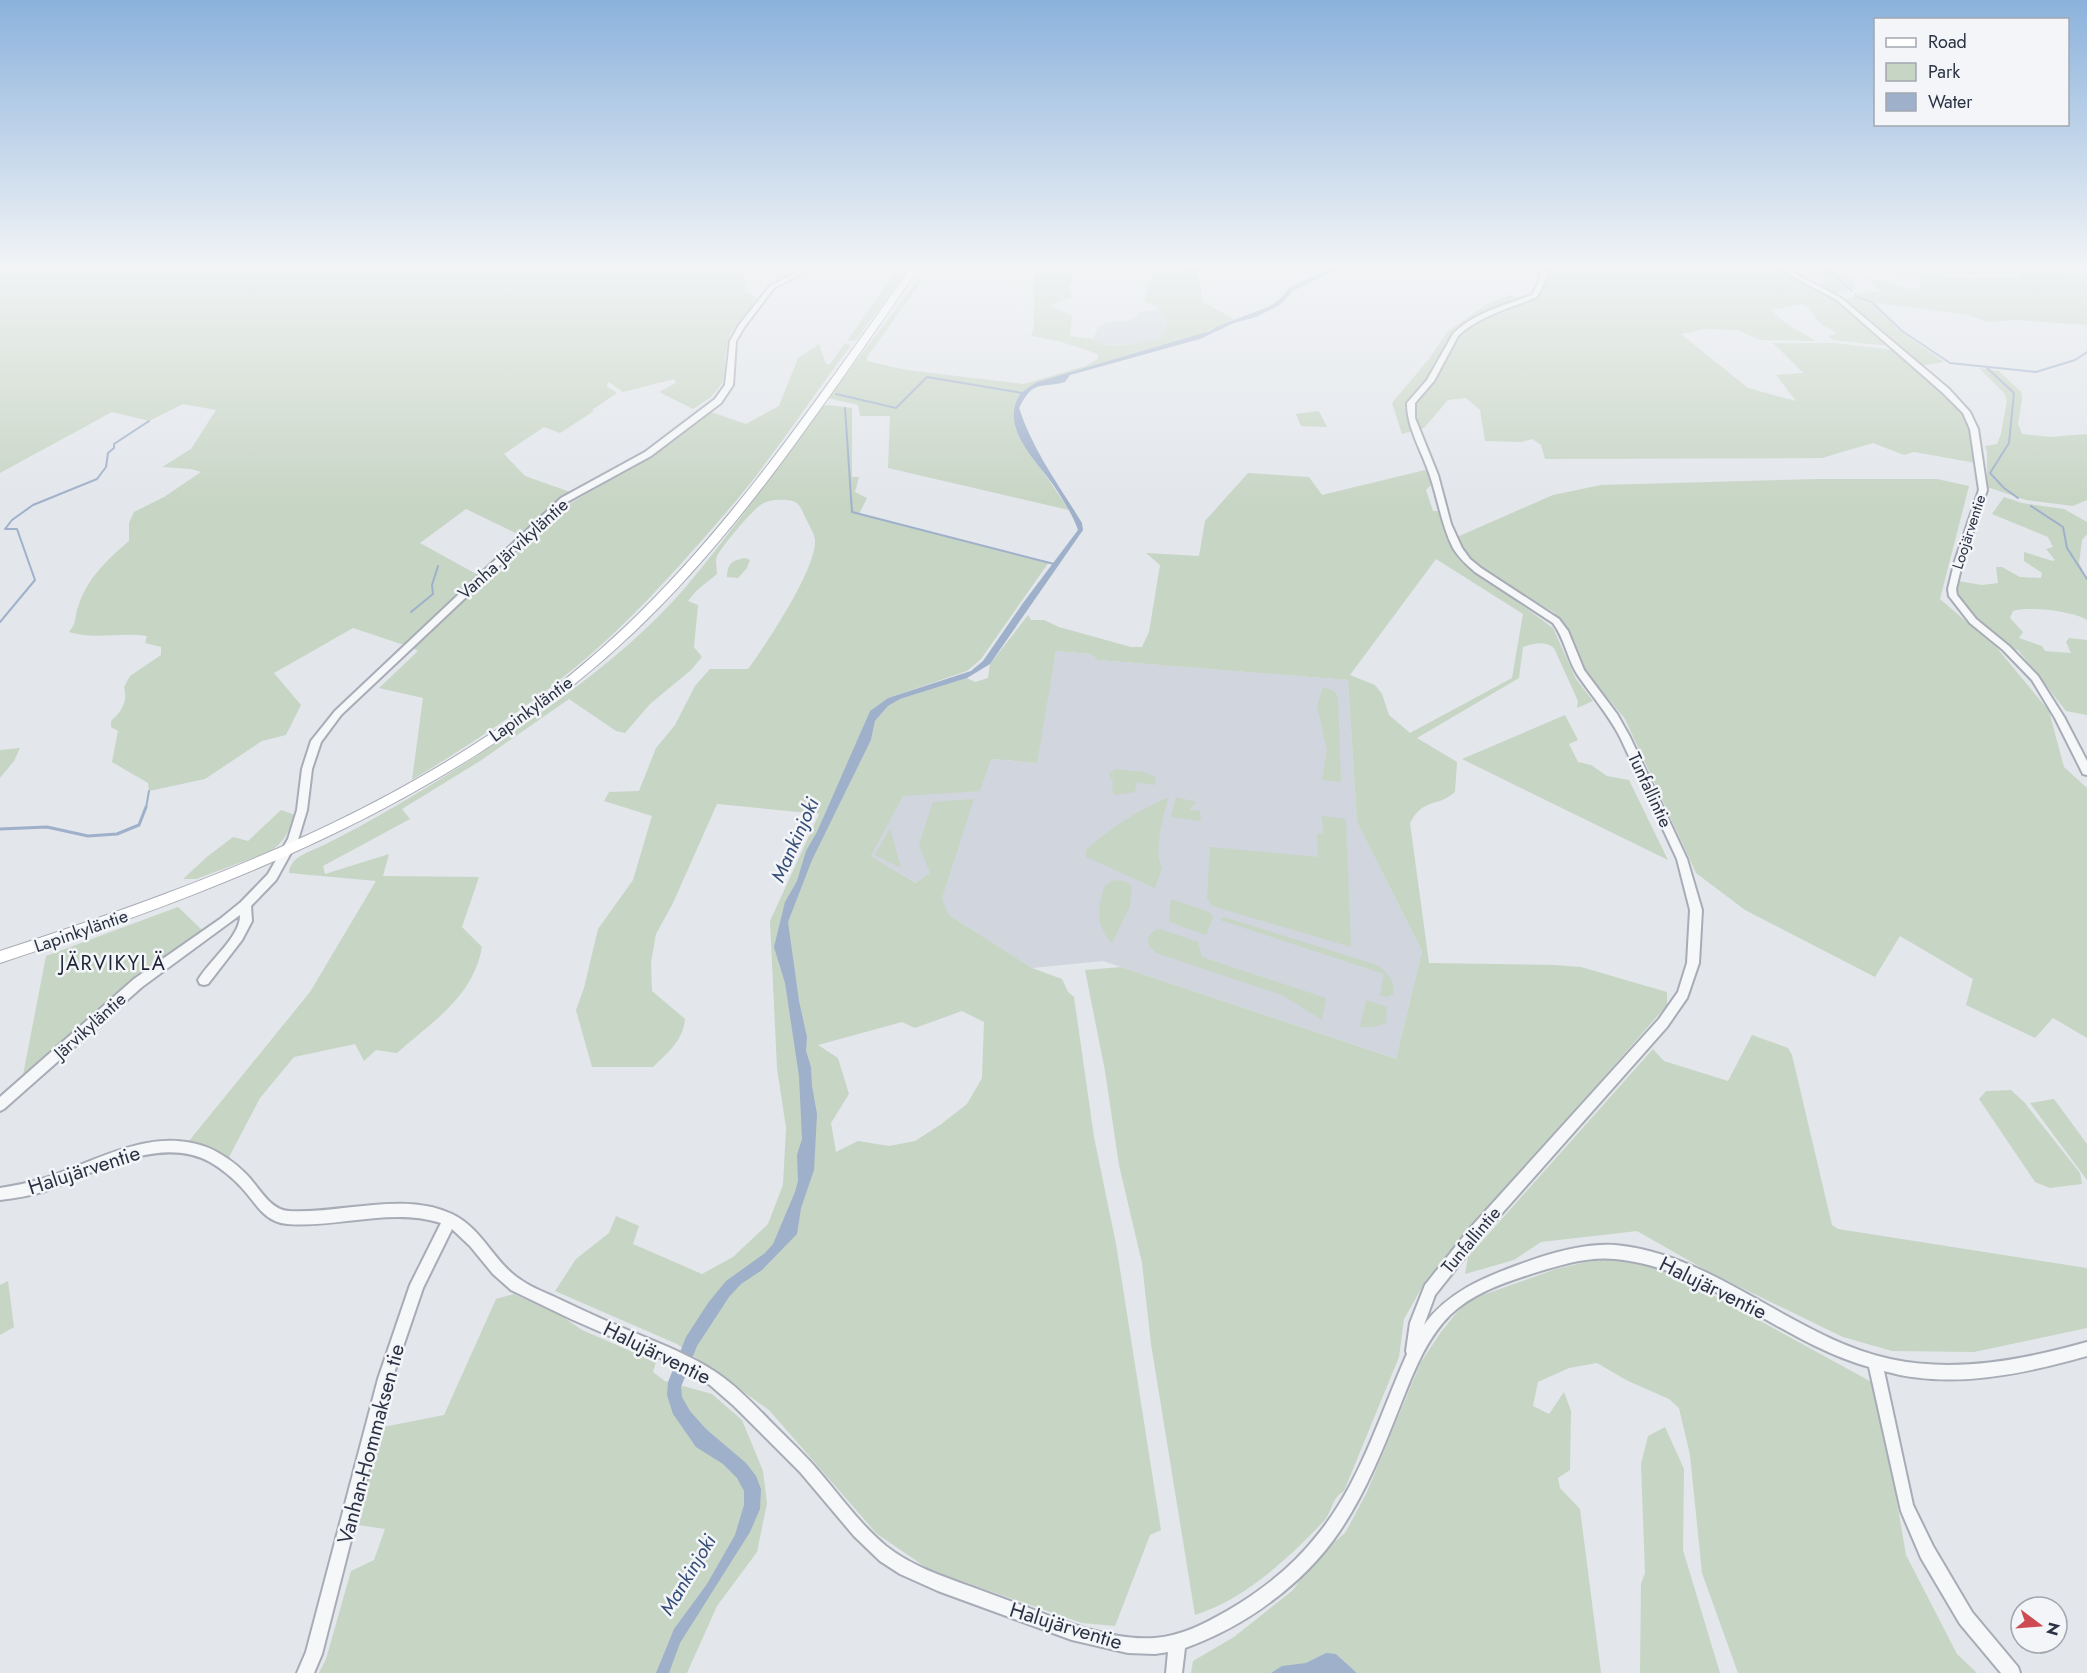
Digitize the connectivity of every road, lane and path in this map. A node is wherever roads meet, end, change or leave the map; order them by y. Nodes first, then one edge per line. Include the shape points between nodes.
1 (733, 346) edge
2 (858, 346) edge
3 (1449, 346) edge
4 (1891, 346) edge
5 (2087, 771) edge
6 (286, 853) junction
7 (245, 905) junction
8 (0, 957) edge
9 (204, 980) dead end
10 (0, 1105) edge
11 (0, 1194) edge
12 (450, 1220) junction
13 (2087, 1349) edge
14 (1412, 1357) junction
15 (1875, 1362) junction
16 (1177, 1644) junction
17 (305, 1673) edge
18 (1174, 1673) edge
19 (2012, 1673) edge

1 - 6 street, Vanha Järvikyläntie via 729,385 718,401 648,453 564,500 338,713 316,741 298,825
2 - 6 main road, Lapinkyläntie via 747,498 697,559 629,630 563,687 469,754 373,810
3 - 14 street, Tunfallintie via 1437,371 1411,403 1411,418 1434,475 1447,524 1467,561 1557,621 1565,633 1580,671 1614,716 1682,859 1696,910 1696,940 1683,994 1663,1023 1476,1232 1430,1290 1417,1323
4 - 5 street, Loojärventie via 1946,391 1966,412 1974,429 1983,490 1958,564 1953,596 1962,611 2035,678
6 - 7 street, Järvikyläntie via 272,877
6 - 8 main road, Lapinkyläntie via 180,897
7 - 9 street via 246,921 238,937
7 - 10 street, Järvikyläntie via 138,983
11 - 12 street, Halujärventie via 31,1190 148,1149 181,1148 208,1154 230,1166 268,1211 277,1216 418,1211
12 - 16 street, Halujärventie via 516,1285 708,1375 743,1404 811,1473 855,1527 890,1559 918,1575 1053,1626 1151,1648
12 - 17 street, Vanhan-Hommaksen tie via 417,1285 385,1379 314,1654
13 - 15 street, Halujärventie via 2051,1360 1943,1374
14 - 15 street, Halujärventie via 1435,1321 1453,1302 1490,1282 1601,1251 1653,1258 1693,1274 1816,1338
14 - 16 street, Halujärventie via 1362,1478 1331,1530 1288,1576 1246,1610
15 - 19 street via 1906,1506 1927,1552 1966,1618
16 - 18 street

